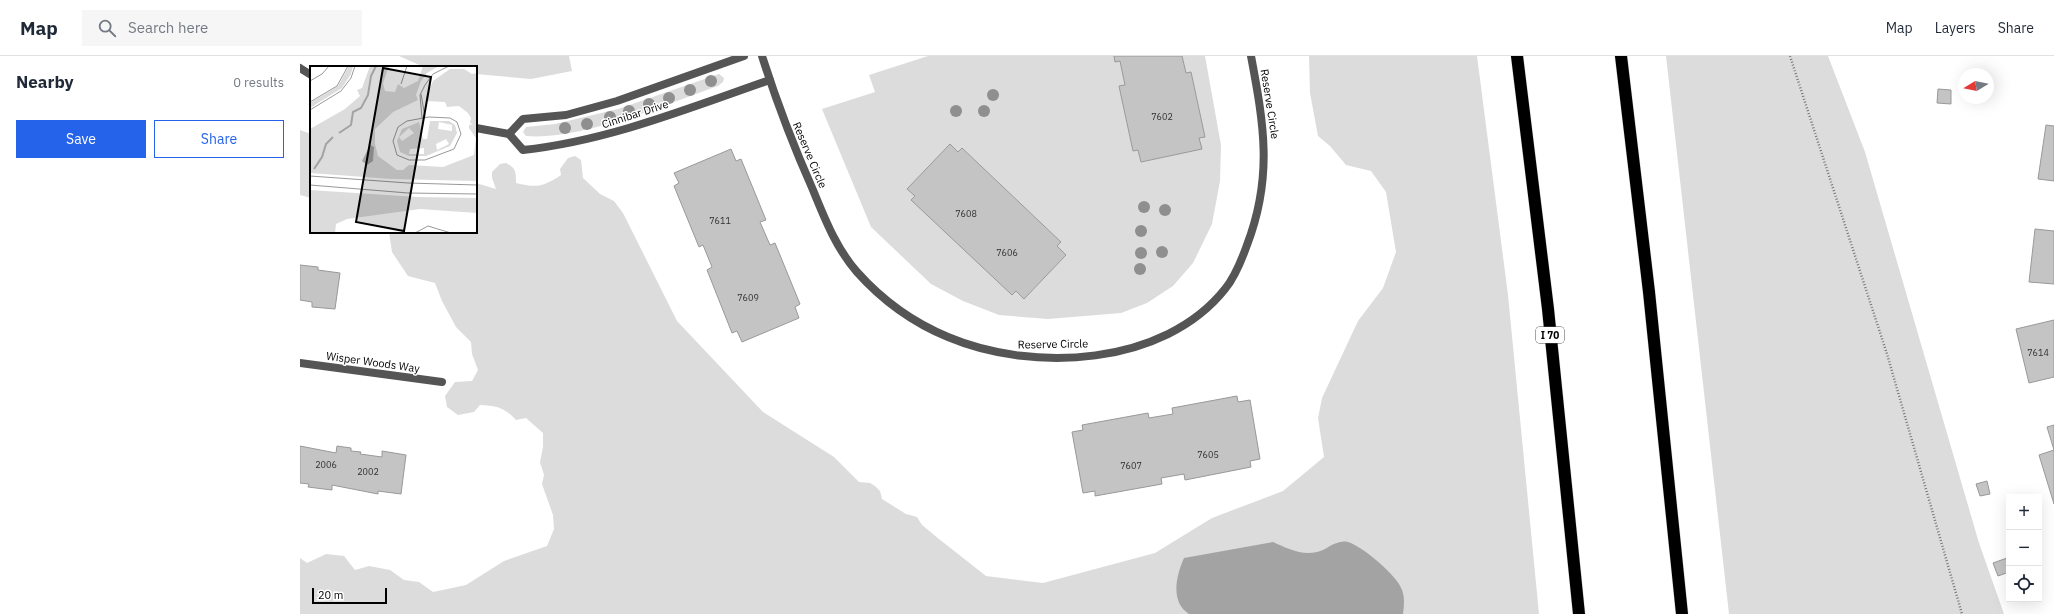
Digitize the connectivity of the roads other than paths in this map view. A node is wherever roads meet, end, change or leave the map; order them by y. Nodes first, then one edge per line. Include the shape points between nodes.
1 (744, 56) edge
2 (762, 56) edge
3 (1251, 56) edge
4 (1517, 56) edge
5 (1621, 56) edge
6 (300, 68) edge
7 (310, 73) edge
8 (770, 80) junction
9 (477, 128) edge
10 (510, 134) junction
11 (300, 363) edge
12 (442, 382) dead end
13 (1579, 614) edge
14 (1682, 614) edge

1 - 10 street, Cinnibar Drive via 617,101 566,114 522,120
2 - 8 street, Reserve Circle
3 - 8 street, Reserve Circle via 1262,113 1265,147 1263,183 1257,219 1244,254 1227,288 1204,312 1182,328 1152,342 1121,351 1079,357 1012,356 979,348 949,338 920,324 882,296 857,272 836,244 782,118
4 - 13 highway, I 70 via 1548,308
5 - 14 highway via 1649,292
6 - 7 street
8 - 10 street, Cinnibar Drive via 622,130 571,143 523,150
9 - 10 street
11 - 12 street, Wisper Woods Way

